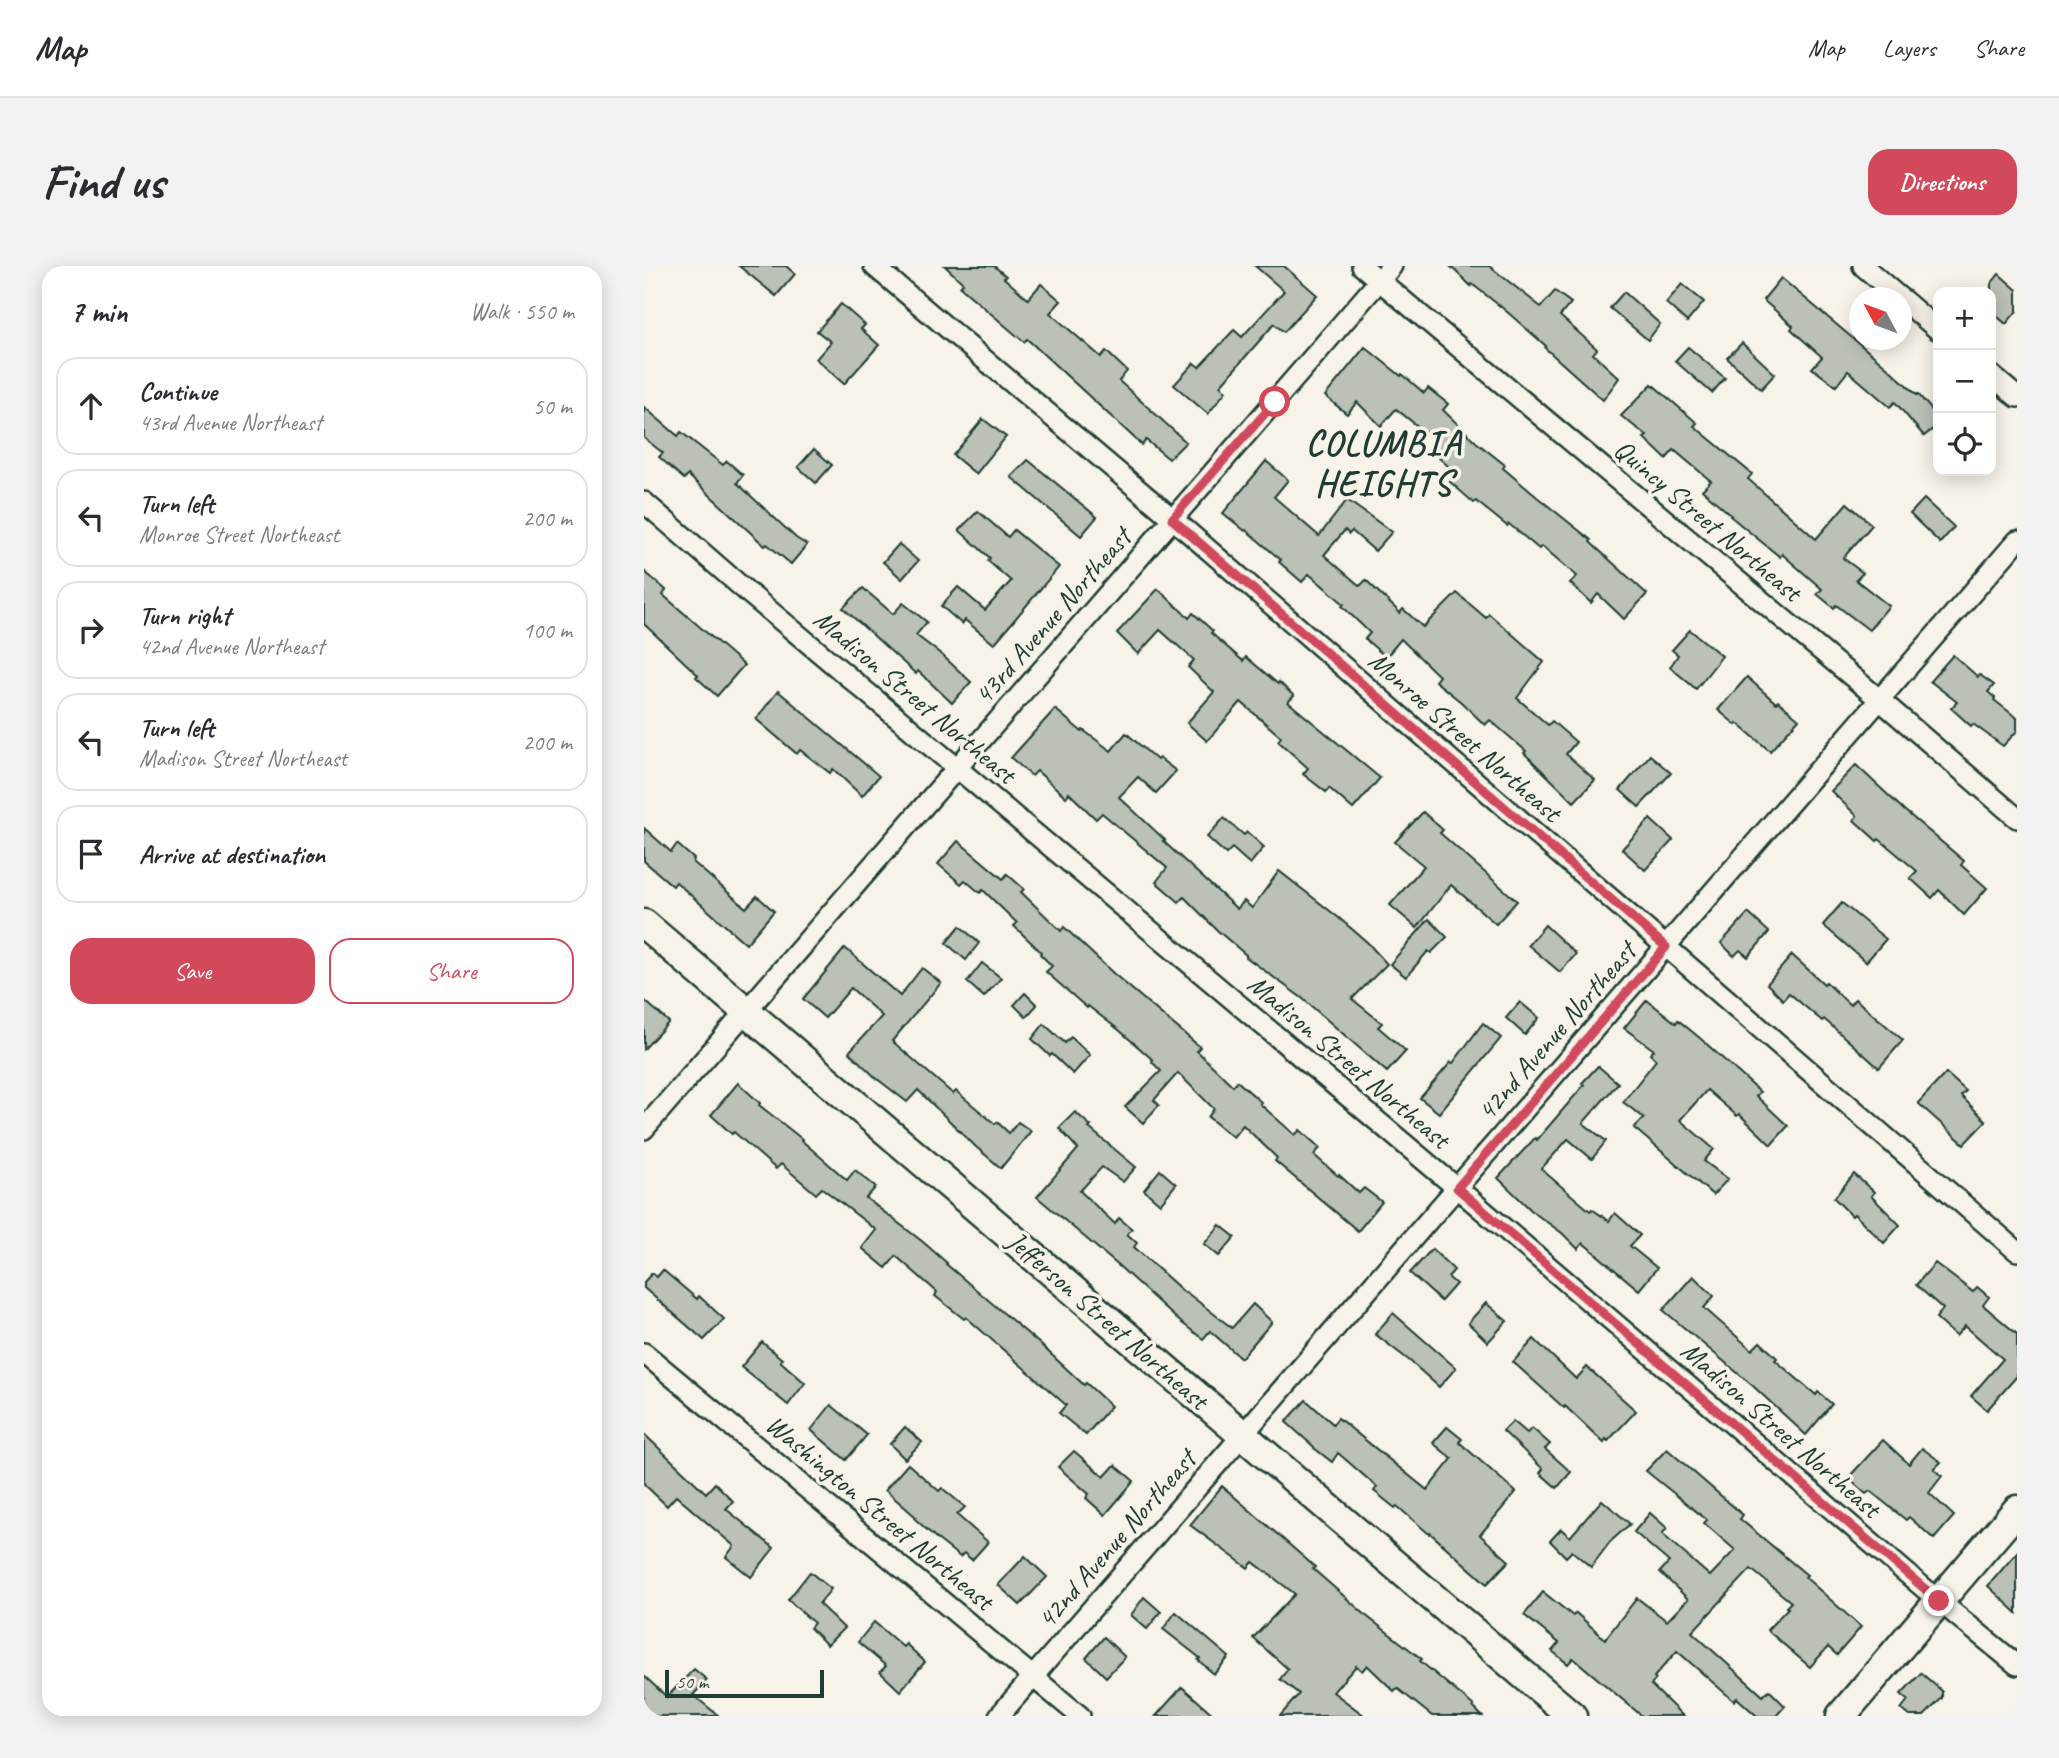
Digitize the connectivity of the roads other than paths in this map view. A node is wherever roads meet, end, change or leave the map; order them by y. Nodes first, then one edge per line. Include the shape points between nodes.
1 (874, 266) edge
2 (1362, 266) edge
3 (1392, 266) edge
4 (1863, 266) edge
5 (1379, 281) junction
6 (1888, 287) edge
7 (1912, 308) edge
8 (1933, 326) edge
9 (1996, 379) edge
10 (2017, 397) edge
11 (644, 502) edge
12 (1172, 519) junction
13 (2017, 541) edge
14 (1880, 700) junction
15 (957, 767) junction
16 (2017, 818) edge
17 (644, 924) edge
18 (1666, 947) junction
19 (746, 1011) junction
20 (644, 1129) edge
21 (1457, 1188) junction
22 (2017, 1251) edge
23 (644, 1353) edge
24 (1243, 1435) junction
25 (2017, 1510) edge
26 (1939, 1601) junction
27 (2017, 1665) edge
28 (1034, 1676) junction
29 (999, 1716) edge
30 (1080, 1716) edge
31 (1572, 1716) edge
32 (1841, 1716) edge

1 - 12 street, Monroe Street Northeast
2 - 5 street, Quincy Street Northeast
3 - 5 street, 43rd Avenue Northeast
4 - 6 street
5 - 12 street, 43rd Avenue Northeast
5 - 14 street, Quincy Street Northeast
7 - 8 street
9 - 10 street
11 - 15 street, Madison Street Northeast
12 - 15 street, 43rd Avenue Northeast
12 - 18 street, Monroe Street Northeast
13 - 14 street, 42nd Avenue Northeast
14 - 16 street, Quincy Street Northeast
14 - 18 street, 42nd Avenue Northeast
15 - 19 street, 43rd Avenue Northeast
15 - 21 street, Madison Street Northeast
17 - 19 street, Jefferson Street Northeast
18 - 21 street, 42nd Avenue Northeast
18 - 22 street, Monroe Street Northeast
19 - 20 street, 43rd Avenue Northeast
19 - 24 street, Jefferson Street Northeast
21 - 24 street, 42nd Avenue Northeast
21 - 26 street, Madison Street Northeast
23 - 28 street, Washington Street Northeast
24 - 28 street, 42nd Avenue Northeast
24 - 31 street, Jefferson Street Northeast
25 - 26 street
26 - 27 street, Madison Street Northeast
26 - 32 street
28 - 29 street, 42nd Avenue Northeast
28 - 30 street, Washington Street Northeast

